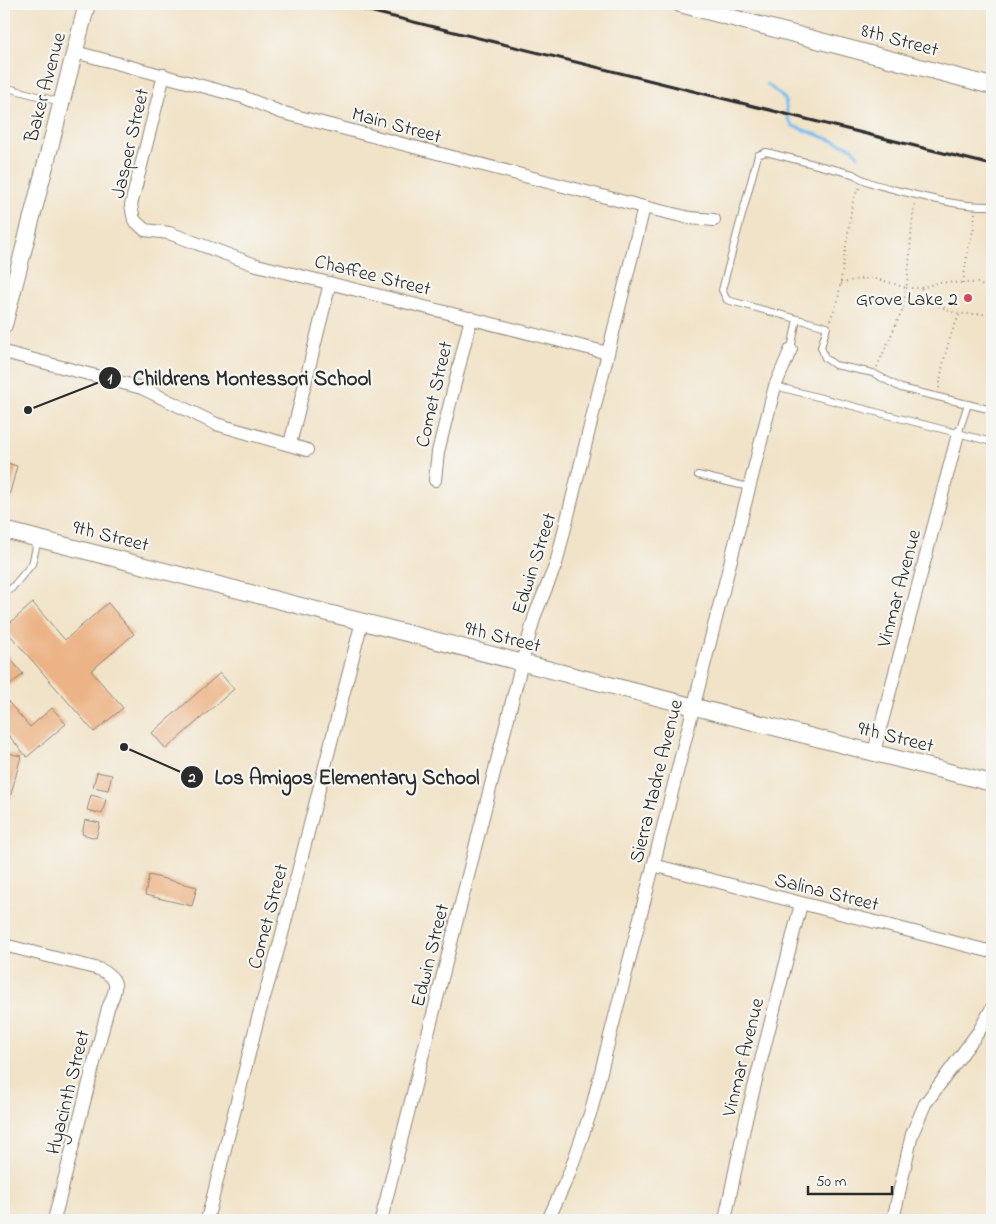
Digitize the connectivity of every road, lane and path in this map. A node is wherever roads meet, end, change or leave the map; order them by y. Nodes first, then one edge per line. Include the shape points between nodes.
1 (87, 4) edge
2 (680, 4) edge
3 (704, 7) edge
4 (75, 52) junction
5 (164, 76) junction
6 (992, 86) edge
7 (4, 87) edge
8 (62, 102) junction
9 (863, 180) junction
10 (916, 195) junction
11 (992, 206) edge
12 (644, 207) junction
13 (975, 207) junction
14 (134, 220) joint
15 (714, 220) dead end
16 (330, 283) junction
17 (963, 283) junction
18 (841, 284) junction
19 (906, 288) junction
20 (921, 288) junction
21 (992, 291) edge
22 (960, 314) junction
23 (992, 314) edge
24 (471, 318) junction
25 (797, 319) junction
26 (4, 325) edge
27 (827, 327) junction
28 (791, 349) joint
29 (4, 352) edge
30 (608, 354) junction
31 (873, 373) junction
32 (775, 386) junction
33 (938, 396) junction
34 (968, 404) junction
35 (992, 410) edge
36 (958, 434) junction
37 (992, 442) edge
38 (290, 444) junction
39 (308, 450) dead end
40 (698, 475) dead end
41 (435, 480) dead end
42 (749, 487) junction
43 (4, 530) edge
44 (38, 538) junction
45 (4, 593) edge
46 (362, 621) junction
47 (522, 662) junction
48 (694, 706) junction
49 (874, 752) junction
50 (992, 783) edge
51 (653, 866) junction
52 (801, 904) junction
53 (4, 945) edge
54 (992, 952) edge
55 (992, 1008) edge
56 (54, 1220) edge
57 (206, 1220) edge
58 (381, 1220) edge
59 (548, 1220) edge
60 (725, 1220) edge
61 (893, 1220) edge

1 - 4 street, Baker Avenue
2 - 3 street, 8th Street
3 - 6 street, 8th Street
4 - 5 street, Main Street
4 - 8 street, Baker Avenue
5 - 12 street, Main Street via 243,97 280,112
5 - 14 street, Jasper Street via 131,204
7 - 8 lane
8 - 26 street, Baker Avenue
9 - 10 lane
9 - 18 path via 852,204
9 - 25 lane via 853,174 766,152 758,155 722,290 728,300
10 - 13 lane
10 - 19 path
11 - 13 lane
12 - 15 street, Main Street
12 - 30 street, Edwin Street
13 - 17 path
14 - 16 street, Chaffee Street via 145,230 169,233 253,264
16 - 24 street, Chaffee Street
16 - 38 street
17 - 20 path via 940,282
17 - 21 path via 977,283
18 - 19 path via 856,278 881,280
18 - 27 path
19 - 20 path
19 - 31 path via 903,309
20 - 22 path via 947,311
22 - 23 path
22 - 33 path via 943,360
24 - 30 street, Chaffee Street
24 - 41 street, Comet Street via 438,452
25 - 27 lane
25 - 28 lane
27 - 31 lane via 821,347 825,358 834,365
28 - 32 street, Sierra Madre Avenue
29 - 38 street via 142,388 216,424
30 - 47 street, Edwin Street via 556,564 535,615
31 - 33 lane via 901,388
32 - 36 lane
32 - 42 street, Sierra Madre Avenue
33 - 34 lane
34 - 35 lane
34 - 36 lane
36 - 37 lane
36 - 49 street, Vinmar Avenue
38 - 39 street
40 - 42 lane
42 - 48 street, Sierra Madre Avenue
43 - 44 street, 9th Street
44 - 45 lane via 32,564
44 - 46 street, 9th Street
46 - 47 street, 9th Street
46 - 57 street, Comet Street
47 - 48 street, 9th Street
47 - 58 street, Edwin Street
48 - 49 street, 9th Street
48 - 51 street, Sierra Madre Avenue
49 - 50 street, 9th Street
51 - 52 street, Salina Street
51 - 59 street, Sierra Madre Avenue via 591,1111
52 - 54 street, Salina Street
52 - 60 street, Vinmar Avenue via 745,1123
53 - 56 street, Hyacinth Street via 99,969 111,974 114,982 115,992 108,1008
55 - 61 street via 979,1031 925,1104 912,1134

